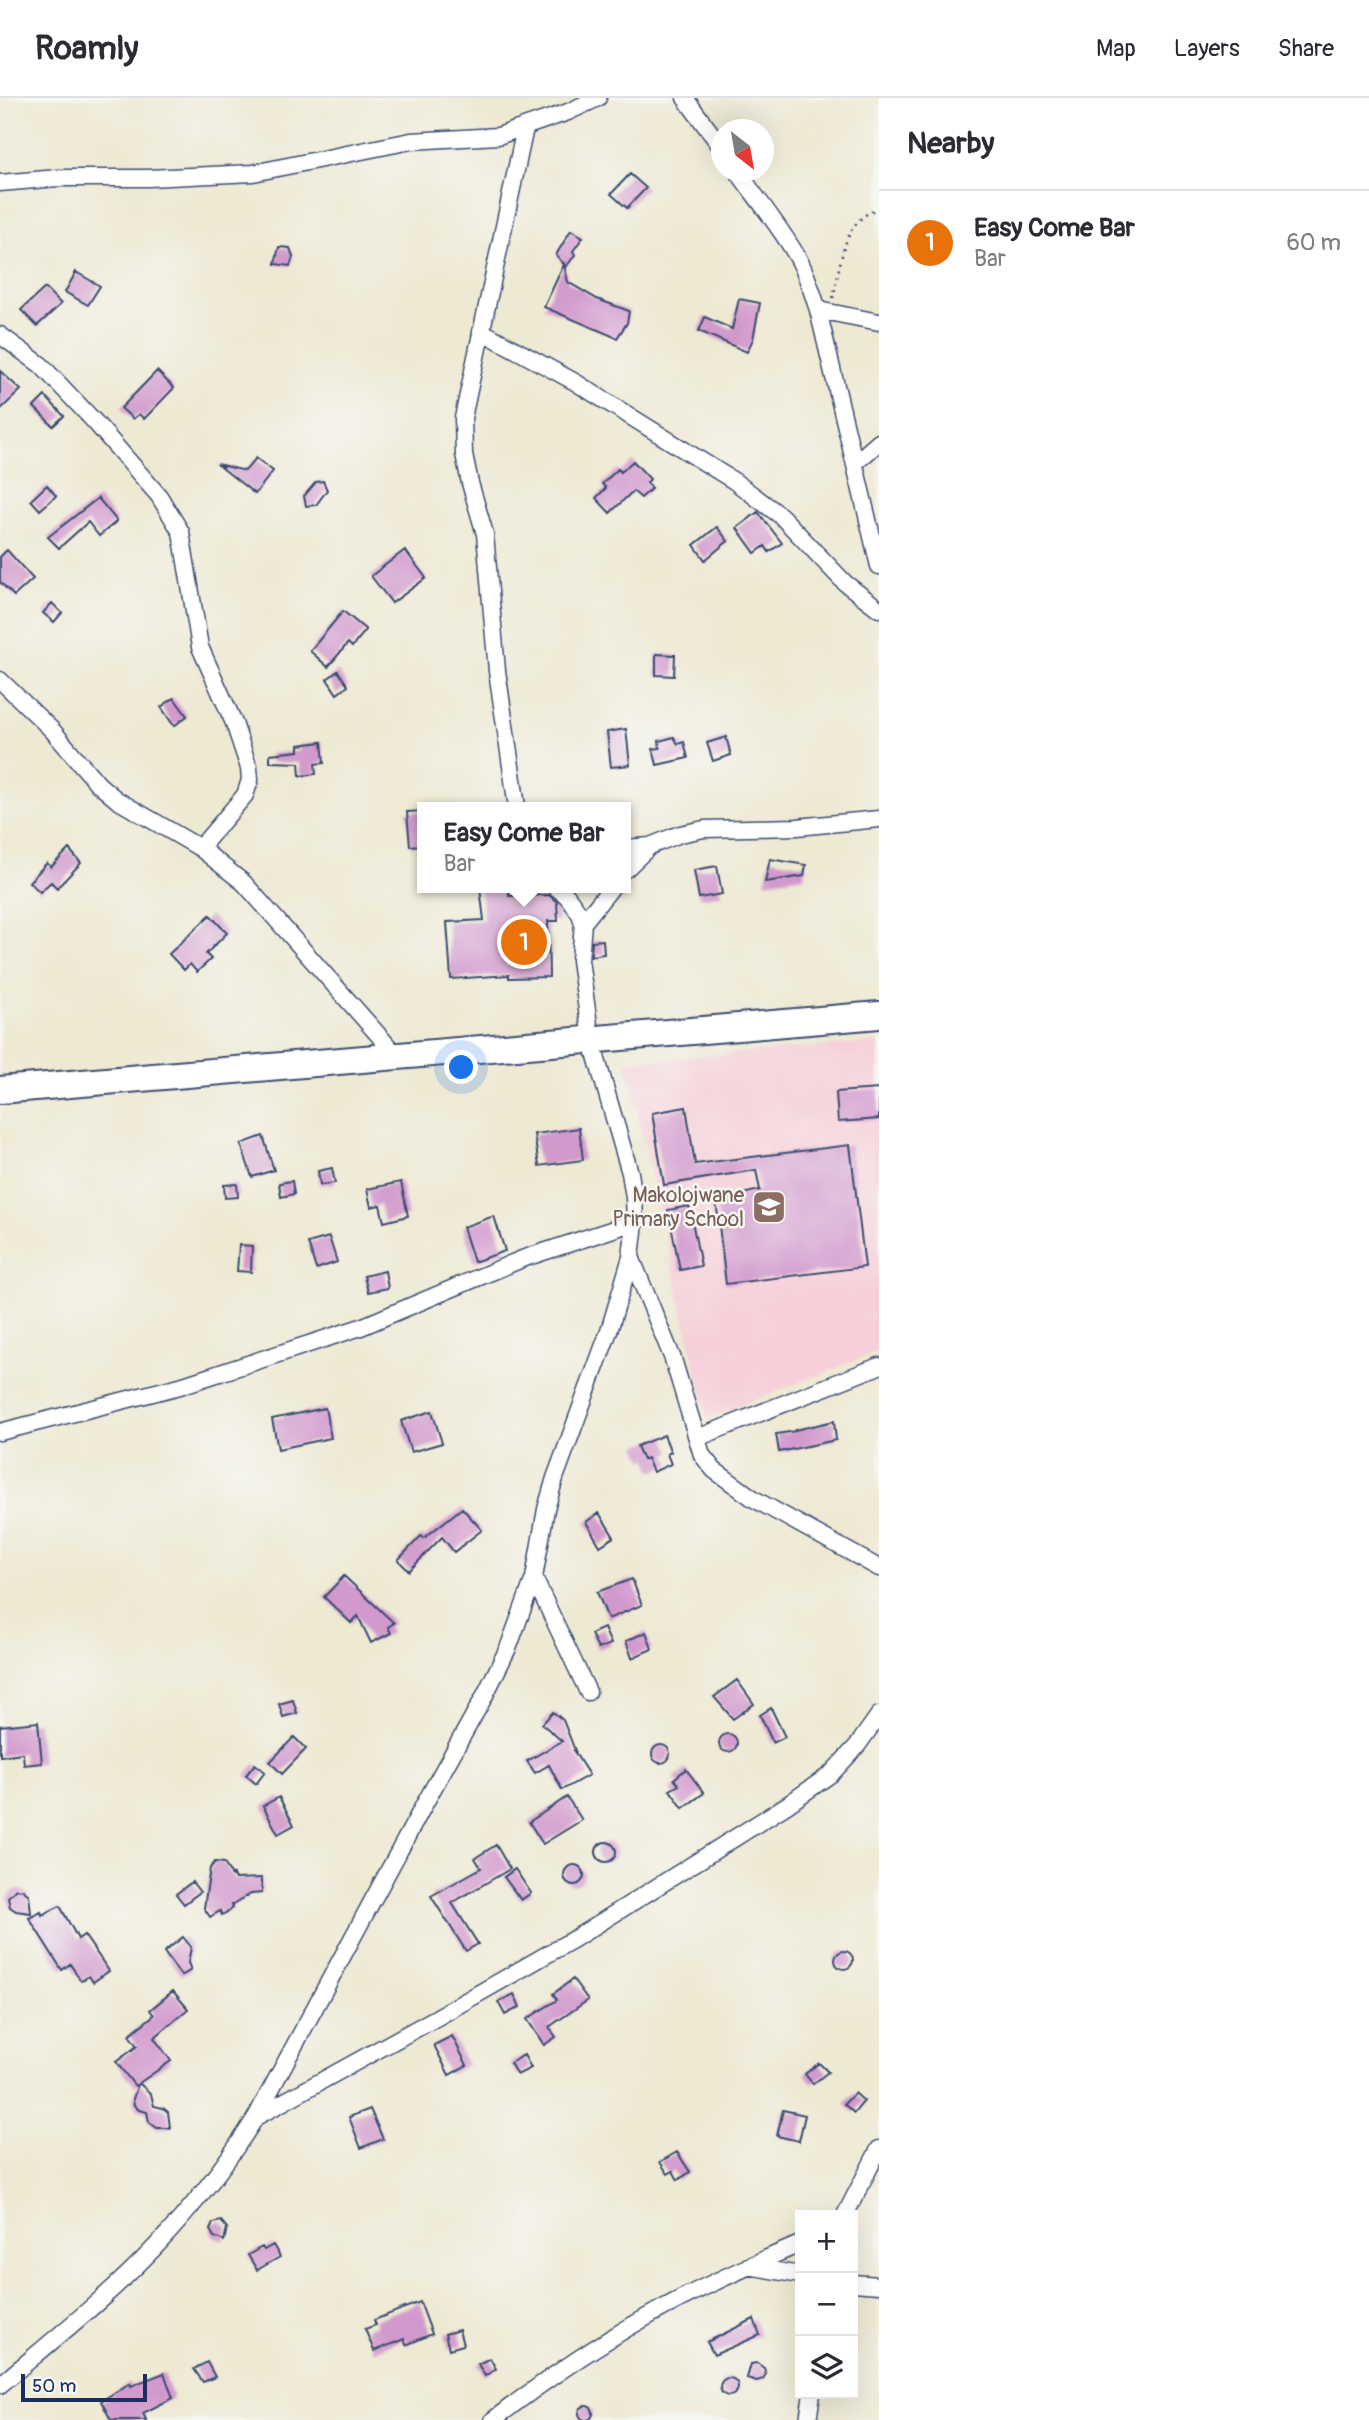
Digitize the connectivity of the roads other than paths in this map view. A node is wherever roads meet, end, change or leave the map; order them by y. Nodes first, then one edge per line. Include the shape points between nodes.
1 (598, 98) edge
2 (685, 98) edge
3 (525, 128) junction
4 (711, 133) edge
5 (745, 182) edge
6 (0, 183) edge
7 (824, 310) junction
8 (879, 322) edge
9 (481, 331) junction
10 (0, 335) edge
11 (879, 442) edge
12 (855, 463) junction
13 (879, 566) edge
14 (879, 610) edge
15 (0, 680) edge
16 (516, 802) edge
17 (879, 819) edge
18 (650, 846) junction
19 (200, 848) junction
20 (631, 848) edge
21 (631, 863) edge
22 (563, 893) edge
23 (607, 893) edge
24 (583, 923) junction
25 (879, 1014) edge
26 (591, 1039) junction
27 (397, 1056) junction
28 (0, 1090) edge
29 (635, 1222) junction
30 (631, 1257) junction
31 (879, 1366) edge
32 (0, 1432) edge
33 (697, 1438) junction
34 (879, 1568) edge
35 (534, 1578) junction
36 (588, 1692) dead end
37 (879, 1715) edge
38 (256, 2117) junction
39 (879, 2149) edge
40 (848, 2210) edge
41 (795, 2246) edge
42 (748, 2266) junction
43 (795, 2274) edge
44 (858, 2284) edge
45 (879, 2286) edge
46 (0, 2385) edge
47 (812, 2399) edge
48 (493, 2420) edge
49 (808, 2420) edge

1 - 3 street
2 - 4 street
3 - 6 street via 498,136 411,141 253,173
3 - 9 street
5 - 7 street via 799,261
7 - 8 street
7 - 12 street
9 - 14 street via 575,382 734,481 782,516 845,583
9 - 16 street via 463,418 464,454 485,534 497,671
10 - 19 street via 41,365 94,421 159,496 181,532 200,647 234,723 250,780 245,795
11 - 12 street
12 - 13 street
15 - 19 street via 117,800
17 - 18 street via 704,829
18 - 20 street
18 - 21 street
19 - 27 street via 244,883
22 - 24 street
23 - 24 street
24 - 26 street via 580,960
25 - 26 main road
26 - 27 main road
26 - 29 street via 630,1173
27 - 28 main road
29 - 30 street
29 - 32 street via 522,1259 348,1332 180,1386
30 - 33 street via 673,1359
30 - 35 street via 546,1508
31 - 33 street
33 - 34 street via 702,1455 714,1470 754,1499
35 - 36 street
35 - 38 street via 483,1699
37 - 38 street via 831,1774 788,1805 562,1945
38 - 46 street via 228,2161 157,2246
39 - 40 street
41 - 42 street
42 - 43 street
42 - 48 street via 645,2318
44 - 45 street
47 - 49 street

